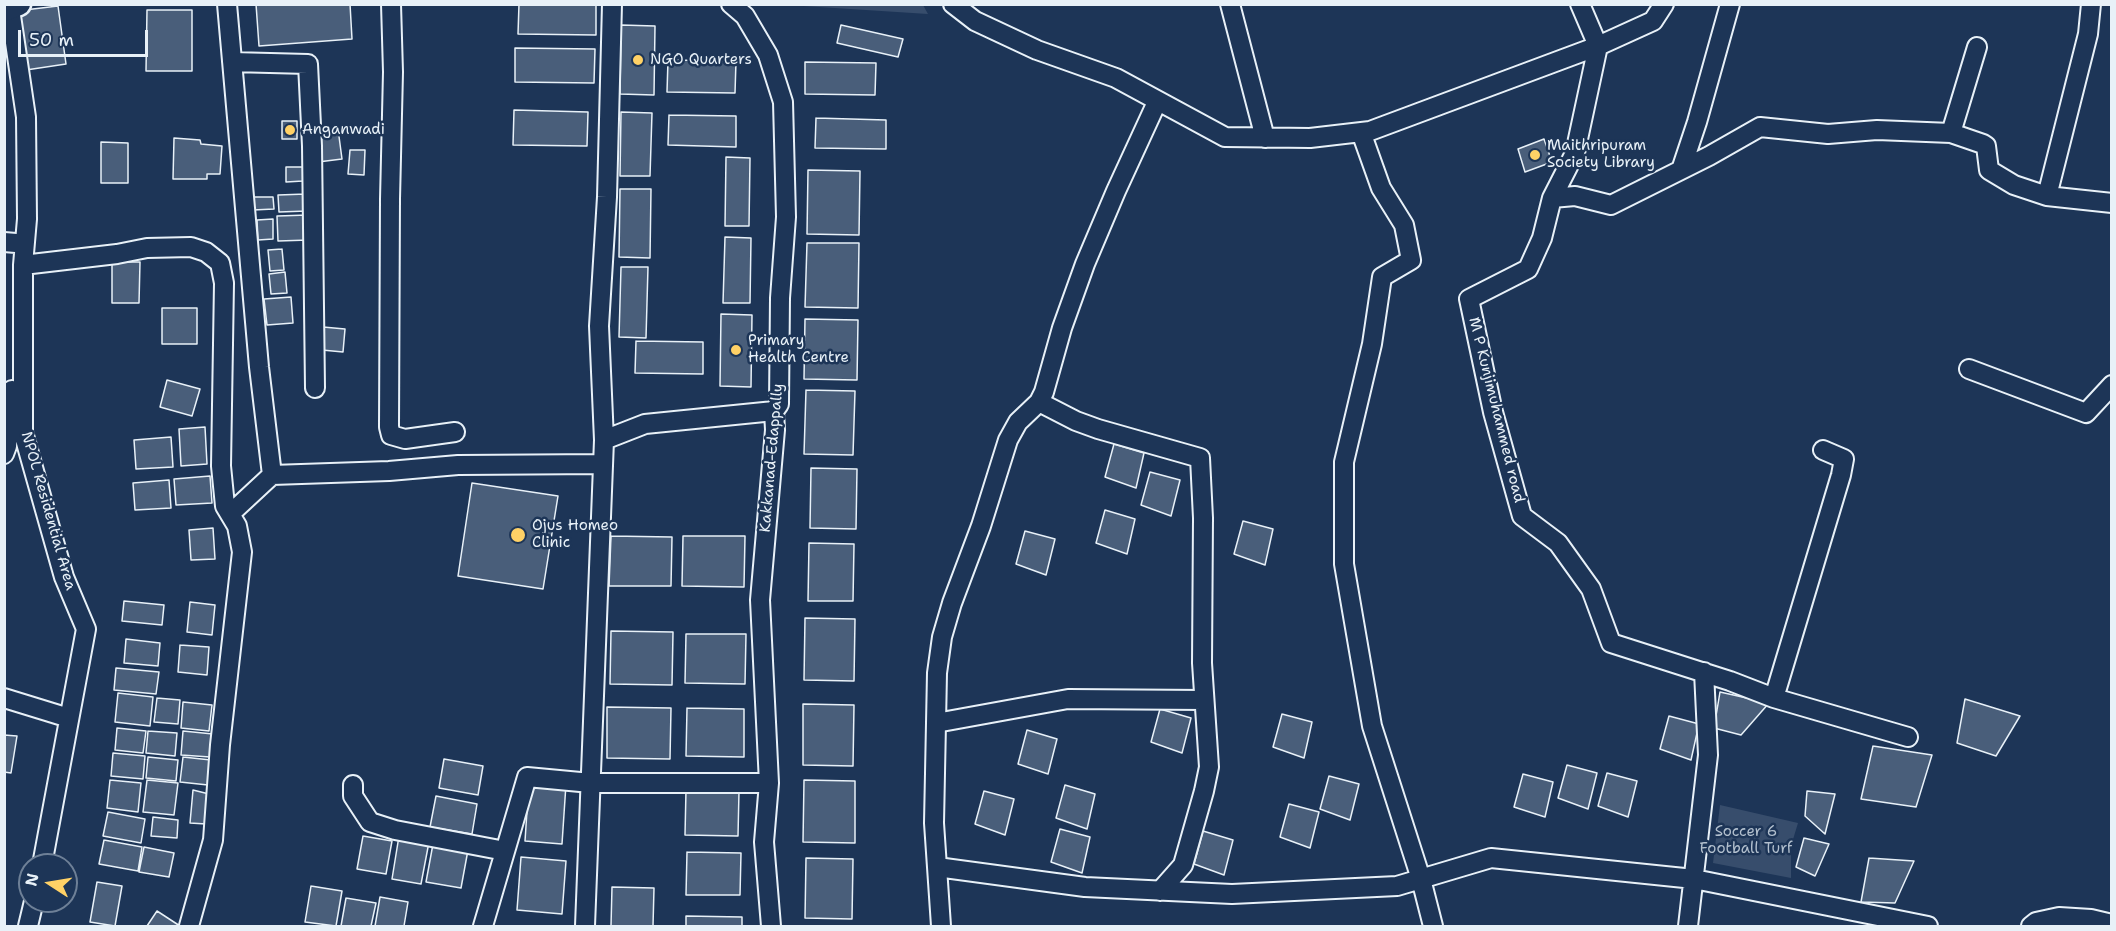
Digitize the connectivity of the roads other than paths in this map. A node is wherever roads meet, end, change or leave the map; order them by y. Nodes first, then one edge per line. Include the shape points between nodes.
1 (227, 4) edge
2 (391, 4) edge
3 (612, 4) edge
4 (731, 4) edge
5 (953, 4) edge
6 (1230, 4) edge
7 (1580, 4) edge
8 (1664, 4) edge
9 (1730, 4) edge
10 (2091, 4) edge
11 (11, 8) edge
12 (1598, 46) junction
13 (1977, 47) dead end
14 (4, 56) edge
15 (232, 62) junction
16 (1157, 102) junction
17 (1361, 132) junction
18 (1951, 133) junction
19 (1265, 138) junction
20 (1681, 170) junction
21 (2048, 196) junction
22 (1552, 198) junction
23 (2112, 203) edge
24 (10, 242) edge
25 (23, 265) junction
26 (1970, 369) dead end
27 (2112, 385) edge
28 (315, 388) dead end
29 (1039, 402) junction
30 (774, 411) junction
31 (455, 432) dead end
32 (604, 440) junction
33 (1823, 450) dead end
34 (4, 454) edge
35 (603, 464) junction
36 (272, 475) junction
37 (230, 514) junction
38 (1704, 672) junction
39 (1774, 698) junction
40 (4, 699) edge
41 (1204, 700) junction
42 (69, 718) junction
43 (936, 723) junction
44 (1908, 737) dead end
45 (591, 783) junction
46 (769, 783) junction
47 (353, 785) dead end
48 (505, 851) junction
49 (44, 853) edge
50 (937, 867) junction
51 (1421, 879) junction
52 (1694, 879) junction
53 (1160, 891) junction
54 (2112, 924) edge
55 (189, 927) edge
56 (483, 927) edge
57 (585, 927) edge
58 (771, 927) edge
59 (941, 927) edge
60 (1433, 927) edge
61 (1688, 927) edge
62 (1928, 927) edge
63 (2031, 927) edge

1 - 15 street
2 - 31 street via 389,427 391,435 405,439
3 - 32 street via 599,326
4 - 30 street, Kakkanad-Edappally via 745,16 768,55 783,102 786,217 779,404
5 - 16 street via 975,21 1037,50 1116,78
6 - 19 street
7 - 12 street
8 - 12 street via 1653,21
9 - 20 street
10 - 21 street via 2088,34
11 - 25 street, NPOL Residential Area via 26,117 27,219
12 - 17 street
12 - 22 street, M P Kunjimuhammed road via 1575,153
13 - 18 street
14 - 24 street via 16,112
15 - 28 street via 308,64
15 - 36 street
16 - 19 street via 1225,137
16 - 29 street via 1085,264
17 - 19 street
17 - 51 street via 1380,188 1404,225 1411,260 1382,277 1372,344 1344,462 1344,564 1372,726
18 - 20 street via 1877,130 1828,134 1760,127
18 - 21 street via 1986,146 1989,170 1998,176
20 - 22 street via 1611,205 1575,196
21 - 23 street
22 - 38 street, M P Kunjimuhammed road via 1542,238 1528,269 1469,299 1493,412 1522,516 1558,543 1591,589 1611,643
24 - 25 street
25 - 34 street via 13,309 12,395
25 - 37 street via 147,248 191,247 206,252 219,263 224,283 221,466 225,506
25 - 42 street, NPOL Residential Area via 23,432 64,577 86,629
26 - 27 street via 2086,413
29 - 41 street via 1098,429 1200,458
29 - 43 street via 1018,422 1008,440 952,603 937,673
30 - 32 street via 645,424
30 - 46 street, Kakkanad-Edappally via 760,600
32 - 35 street
33 - 39 street via 1844,459 1841,475
35 - 36 street via 458,465
35 - 45 street
36 - 37 street
37 - 55 street via 237,526 242,552 240,576 213,840
38 - 39 street, M P Kunjimuhammed road
38 - 52 street via 1708,755
39 - 44 street, M P Kunjimuhammed road
40 - 42 street
41 - 43 street via 1068,699
41 - 53 street via 1209,767 1204,791 1183,865
42 - 49 street, NPOL Residential Area
43 - 50 street
45 - 46 street
45 - 48 street via 527,777
45 - 57 street
46 - 58 street, Kakkanad-Edappally via 764,842
47 - 48 street via 353,796 370,822
48 - 56 street
50 - 53 street via 1085,887
50 - 59 street
51 - 52 street via 1491,858
51 - 53 street via 1397,886 1232,894
51 - 60 street
52 - 61 street
52 - 62 street
54 - 63 street via 2059,916

